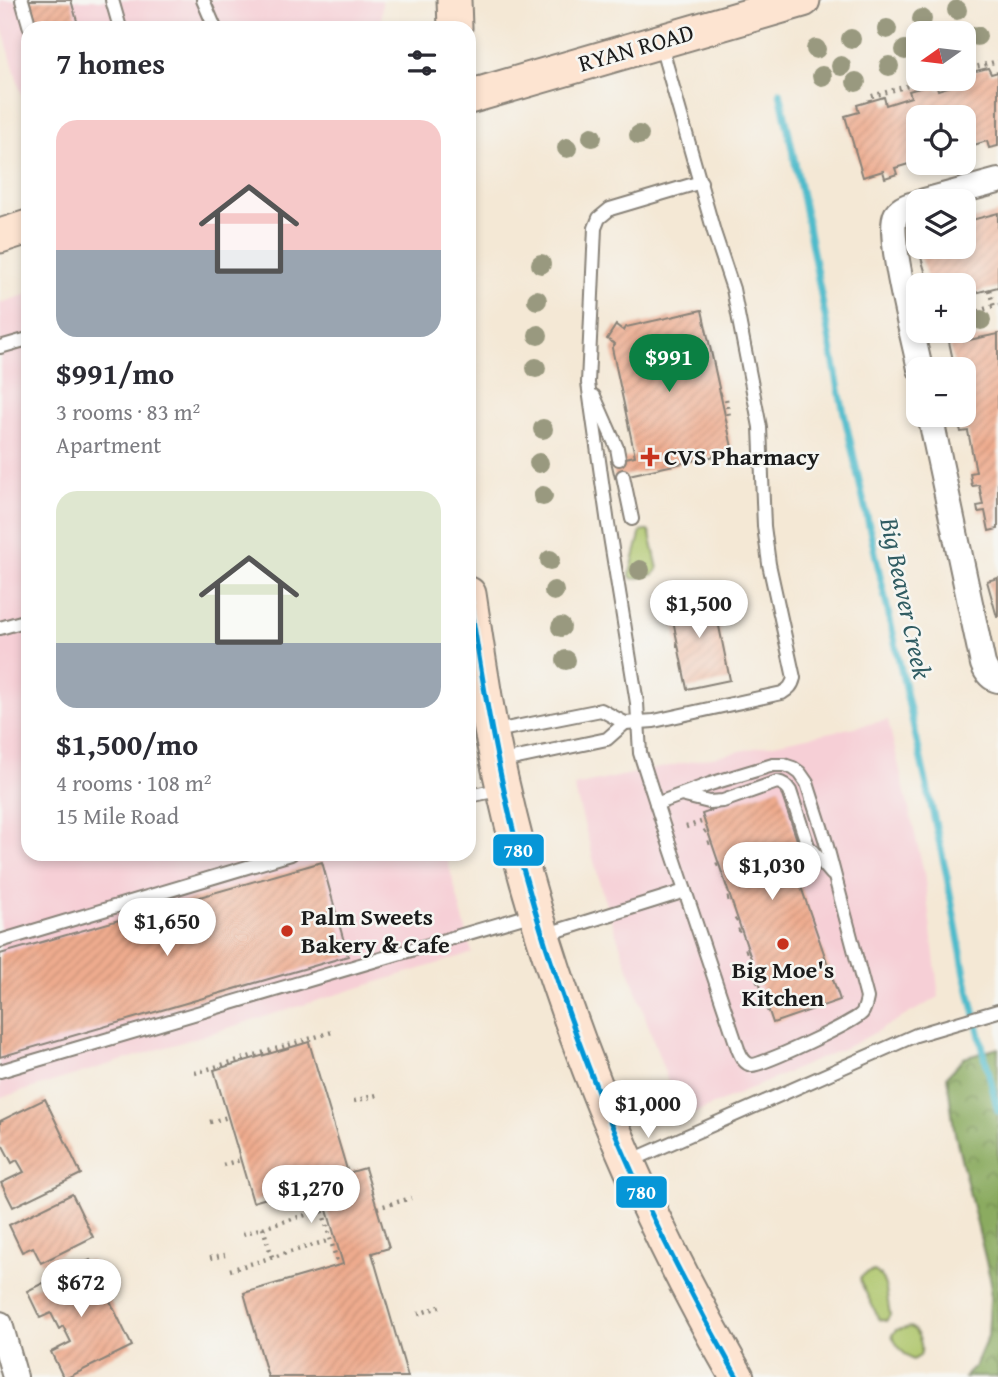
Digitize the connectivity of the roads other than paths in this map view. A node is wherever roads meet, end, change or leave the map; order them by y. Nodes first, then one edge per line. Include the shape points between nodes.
1 (22, 0) edge
2 (111, 0) edge
3 (203, 0) edge
4 (454, 0) edge
5 (803, 0) edge
6 (28, 21) edge
7 (118, 21) edge
8 (212, 21) edge
9 (454, 21) edge
10 (660, 41) junction
11 (476, 95) edge
12 (998, 181) edge
13 (701, 182) junction
14 (968, 189) edge
15 (906, 206) edge
16 (21, 229) edge
17 (0, 236) edge
18 (21, 341) edge
19 (0, 347) edge
20 (917, 357) edge
21 (588, 383) junction
22 (933, 427) edge
23 (619, 459) dead end
24 (623, 476) dead end
25 (632, 519) dead end
26 (21, 622) edge
27 (0, 628) edge
28 (476, 636) edge
29 (998, 680) edge
30 (632, 723) junction
31 (497, 761) junction
32 (476, 787) edge
33 (681, 795) junction
34 (656, 804) junction
35 (268, 861) edge
36 (835, 877) junction
37 (685, 891) junction
38 (540, 924) junction
39 (0, 941) edge
40 (996, 1011) edge
41 (0, 1071) edge
42 (628, 1162) junction
43 (0, 1324) edge
44 (15, 1377) edge
45 (737, 1377) edge

1 - 6 lane
2 - 7 lane
3 - 8 lane
4 - 9 main road
5 - 10 main road, RYAN ROAD
10 - 11 main road, RYAN ROAD
10 - 13 lane
12 - 14 street
13 - 21 lane via 610,209 599,218
13 - 30 lane via 733,289 752,380 760,427 769,564 794,678 782,693
15 - 20 street via 893,226
16 - 17 main road
18 - 19 lane
21 - 23 lane
21 - 30 lane via 637,703
22 - 29 street via 983,664
24 - 25 lane
26 - 27 lane
28 - 31 main road
30 - 31 lane via 607,739
30 - 31 lane via 601,710
30 - 34 lane
31 - 32 lane
31 - 38 main road
33 - 34 lane
33 - 36 lane via 723,801 781,783 790,791 808,846
33 - 36 lane via 773,765 793,768 807,783
34 - 37 lane
35 - 39 lane
36 - 37 lane via 866,1006 856,1018 750,1065 738,1049
37 - 38 lane
38 - 41 lane
38 - 42 main road via 588,1067
40 - 42 lane via 906,1040
42 - 45 main road via 672,1259
43 - 44 street

